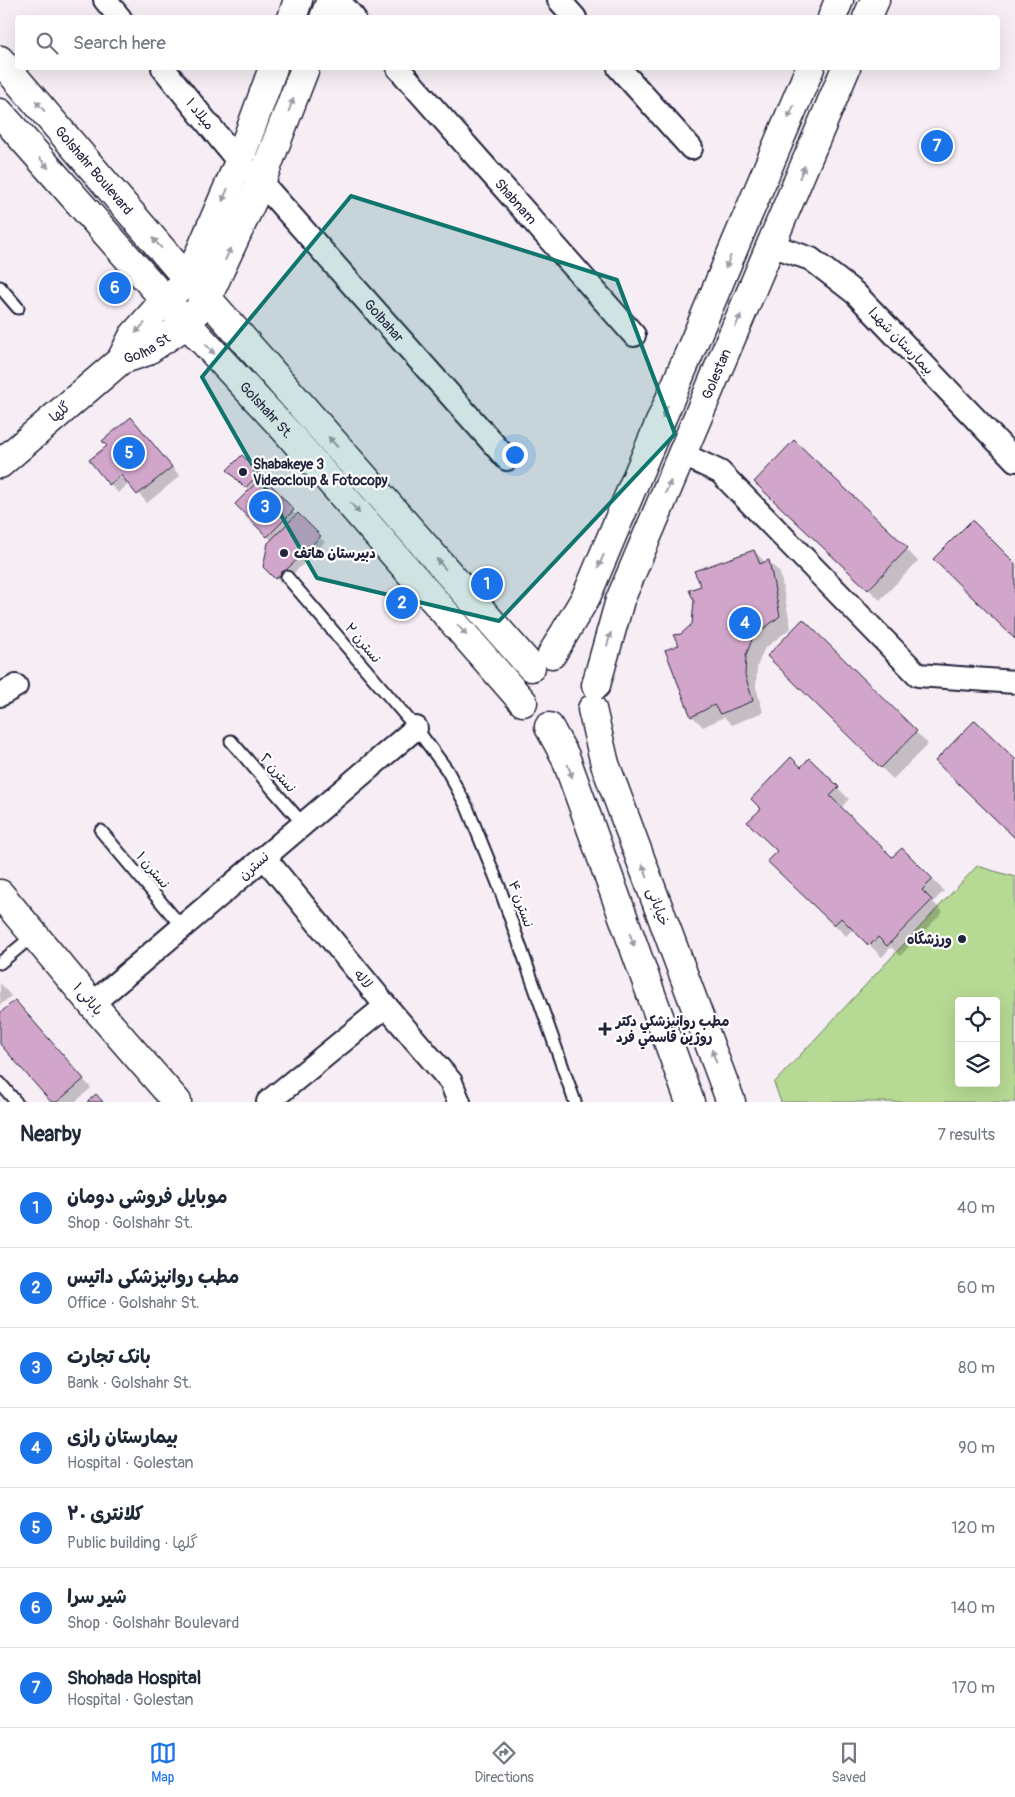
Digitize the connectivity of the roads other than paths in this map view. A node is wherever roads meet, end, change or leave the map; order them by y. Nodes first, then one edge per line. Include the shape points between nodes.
1 (106, 0) edge
2 (298, 0) edge
3 (331, 0) edge
4 (338, 0) edge
5 (559, 0) edge
6 (839, 0) edge
7 (875, 0) edge
8 (118, 15) edge
9 (293, 15) edge
10 (325, 15) edge
11 (351, 15) edge
12 (572, 15) edge
13 (833, 15) edge
14 (868, 15) edge
15 (0, 60) edge
16 (165, 70) edge
17 (272, 70) edge
18 (304, 70) edge
19 (400, 70) edge
20 (621, 70) edge
21 (809, 70) edge
22 (845, 70) edge
23 (0, 113) edge
24 (691, 148) dead end
25 (238, 161) junction
26 (261, 182) junction
27 (771, 245) junction
28 (0, 287) edge
29 (198, 289) junction
30 (165, 300) junction
31 (18, 308) dead end
32 (187, 324) junction
33 (634, 335) dead end
34 (121, 360) junction
35 (682, 454) junction
36 (507, 459) dead end
37 (1015, 460) edge
38 (0, 464) edge
39 (287, 577) dead end
40 (559, 660) junction
41 (1015, 682) edge
42 (594, 697) junction
43 (523, 702) junction
44 (549, 727) junction
45 (416, 728) junction
46 (231, 741) dead end
47 (303, 824) junction
48 (102, 831) dead end
49 (264, 857) junction
50 (0, 894) edge
51 (182, 927) junction
52 (34, 935) junction
53 (0, 963) edge
54 (92, 1004) junction
55 (386, 1006) junction
56 (0, 1083) edge
57 (16, 1102) edge
58 (177, 1102) edge
59 (268, 1102) edge
60 (459, 1102) edge
61 (575, 1102) edge
62 (690, 1102) edge
63 (731, 1102) edge

1 - 8 street
2 - 9 main road
3 - 10 main road
4 - 11 street
5 - 12 street
6 - 13 main road
7 - 14 main road
29 -> 15 main road, Golshahr Boulevard
16 - 25 street, میلاد ۱
17 - 25 main road, Golha St
26 -> 18 main road, Golha St
19 - 33 street, Shabnam
20 - 24 street
21 -> 40 main road
27 -> 22 main road, Golestan
23 -> 30 main road
25 - 26 street, میلاد ۱
25 -> 29 main road, Golha St
29 -> 26 main road, Golha St
26 - 36 street, Golbahar
35 -> 27 main road, Golestan
27 - 37 street, بیمارستان شهدا via 811,259 855,293
28 - 31 lane
29 - 30 main road, Golha St
29 - 32 main road, Golha St
40 -> 29 main road, Golshahr St.
30 - 32 main road, Golshahr St.
30 -> 34 main road, Golha St via 132,336
32 - 34 main road, Golha St via 145,352
32 -> 43 main road, Golshahr St. via 288,433
34 - 38 main road, گلها
35 - 41 street via 720,472 918,675
42 -> 35 main road, Golestan via 620,600
39 - 45 lane, نسترن ٣
40 - 42 main road via 592,674
40 - 43 main road via 524,678
42 - 44 main road via 584,719 574,726
63 -> 42 main road, خیابانی via 605,764
43 - 44 main road via 538,722
44 -> 62 main road via 565,756
45 - 47 street, نسترن
45 - 61 lane, نسترن ۴ via 447,770 474,824
46 - 47 lane, نسترن ٢
47 - 49 street, نسترن
48 - 51 lane, نسترن ١
49 - 51 street, نسترن
49 - 55 street, لاله
50 - 52 main road, بابائی ۱
51 - 54 street, نسترن
52 - 53 lane
52 - 54 main road, بابائی ۱
54 - 58 main road, بابائی ۱
55 - 59 street
55 - 60 street, لاله via 451,1082
56 - 57 lane

